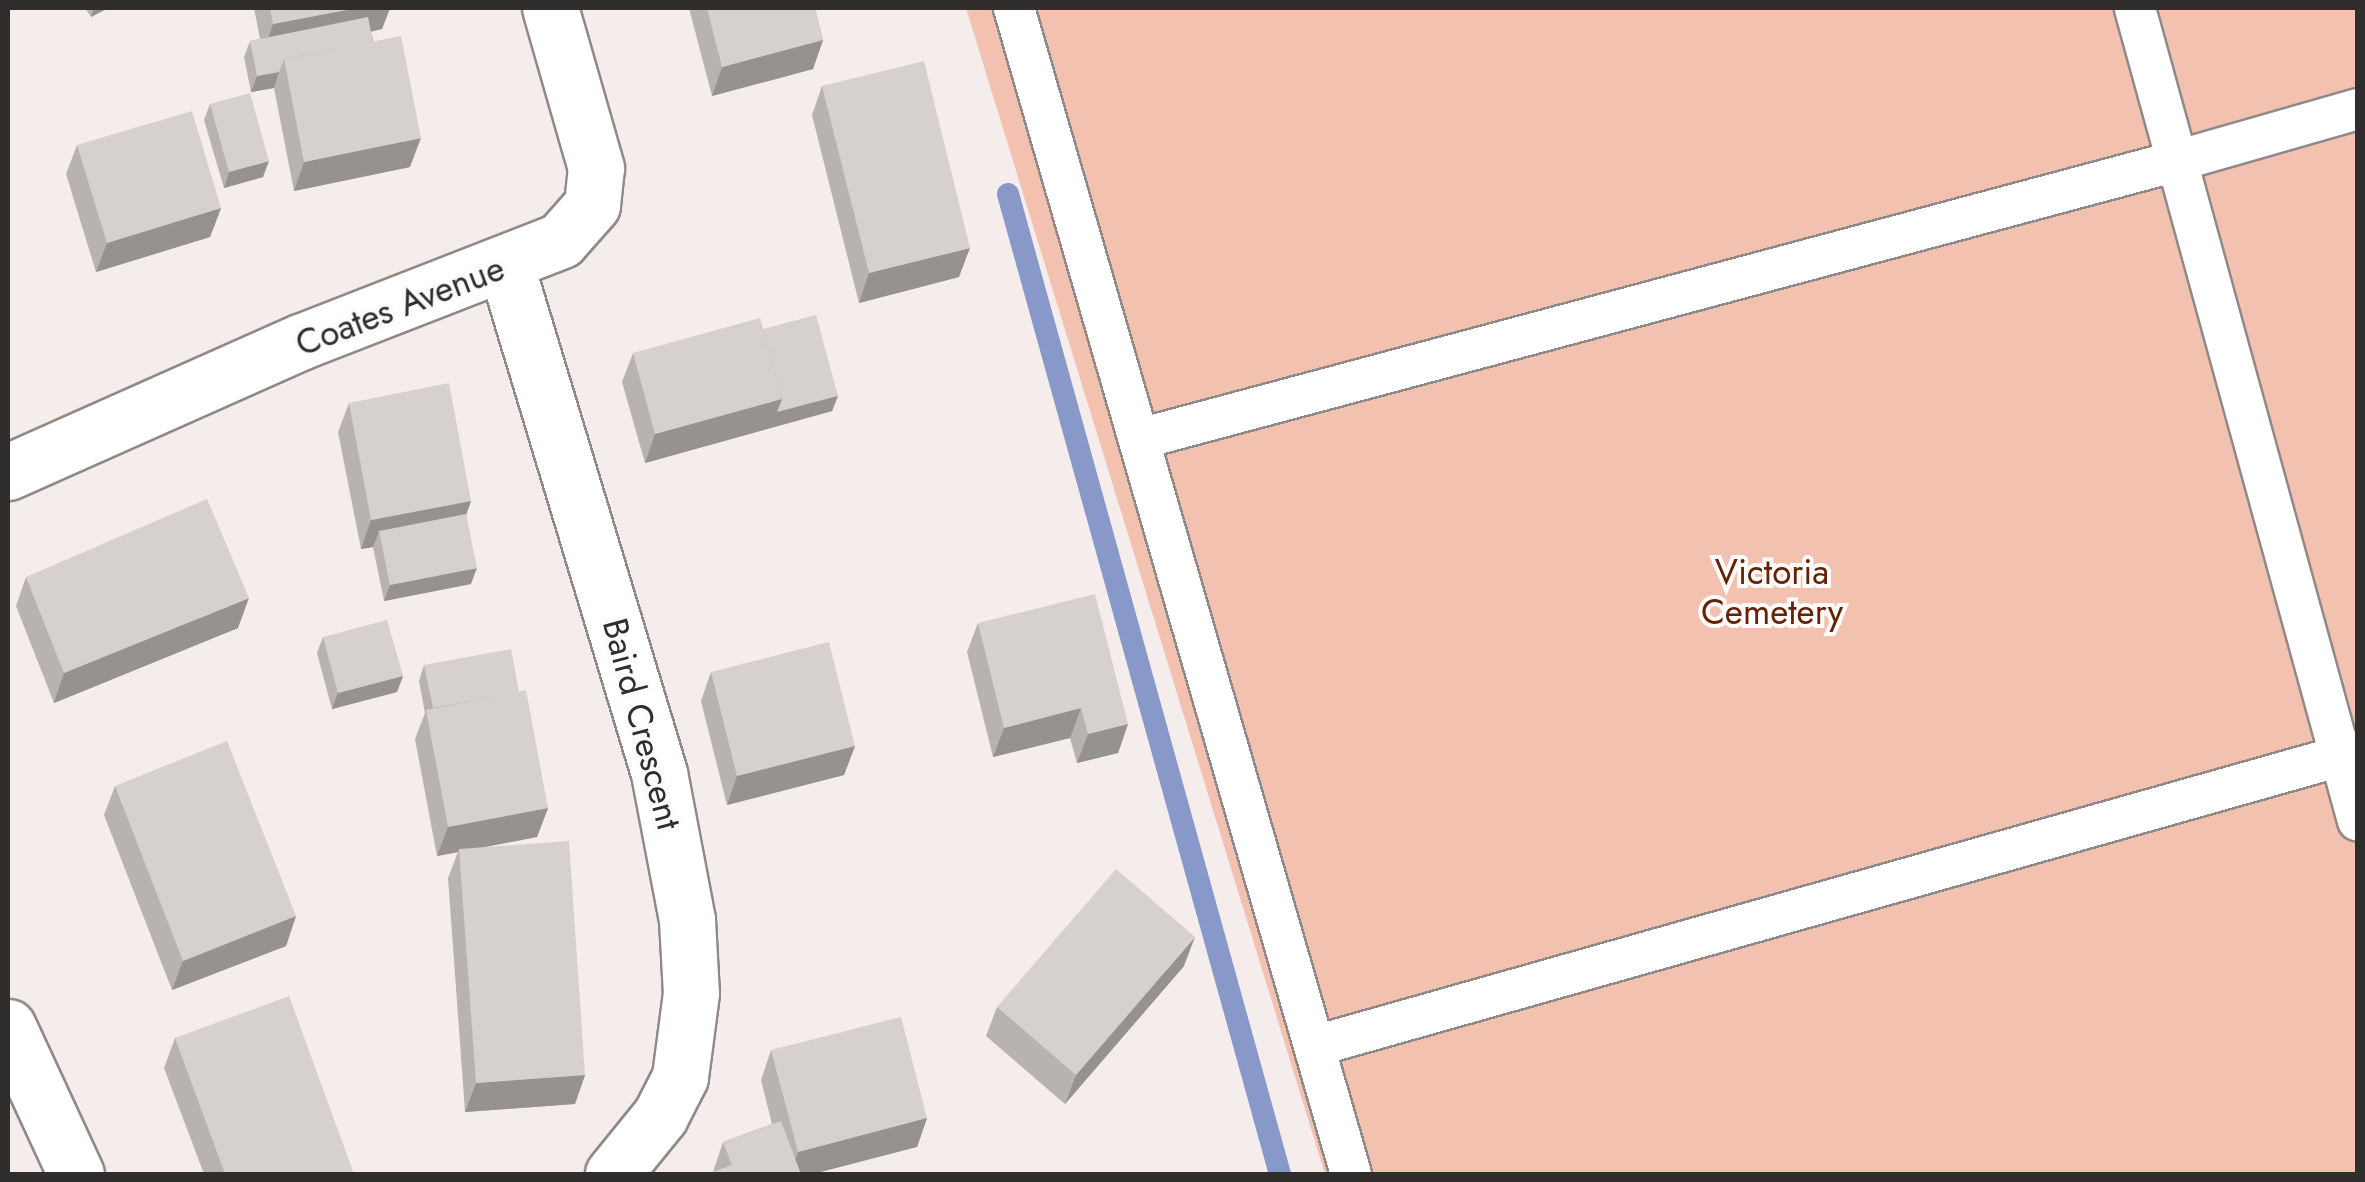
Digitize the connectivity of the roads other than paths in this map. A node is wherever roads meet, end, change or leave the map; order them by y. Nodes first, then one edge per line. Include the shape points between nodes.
1 (550, 8) edge
2 (1014, 8) edge
3 (2135, 8) edge
4 (2358, 109) edge
5 (2177, 161) junction
6 (506, 266) junction
7 (1143, 438) junction
8 (8, 472) edge
9 (2348, 753) edge
10 (2358, 821) edge
11 (8, 1027) edge
12 (1315, 1046) junction
13 (76, 1174) edge
14 (613, 1174) edge
15 (1351, 1174) edge

1 - 6 street, Coates Avenue via 592,136 592,205 561,240
2 - 7 lane
3 - 5 lane
4 - 5 lane
5 - 7 lane
5 - 9 lane
6 - 8 street, Coates Avenue via 300,342
6 - 14 street, Baird Crescent via 659,773 687,920 690,1008 680,1077 660,1116
7 - 12 lane
9 - 10 lane
9 - 12 lane
11 - 13 street
12 - 15 lane

